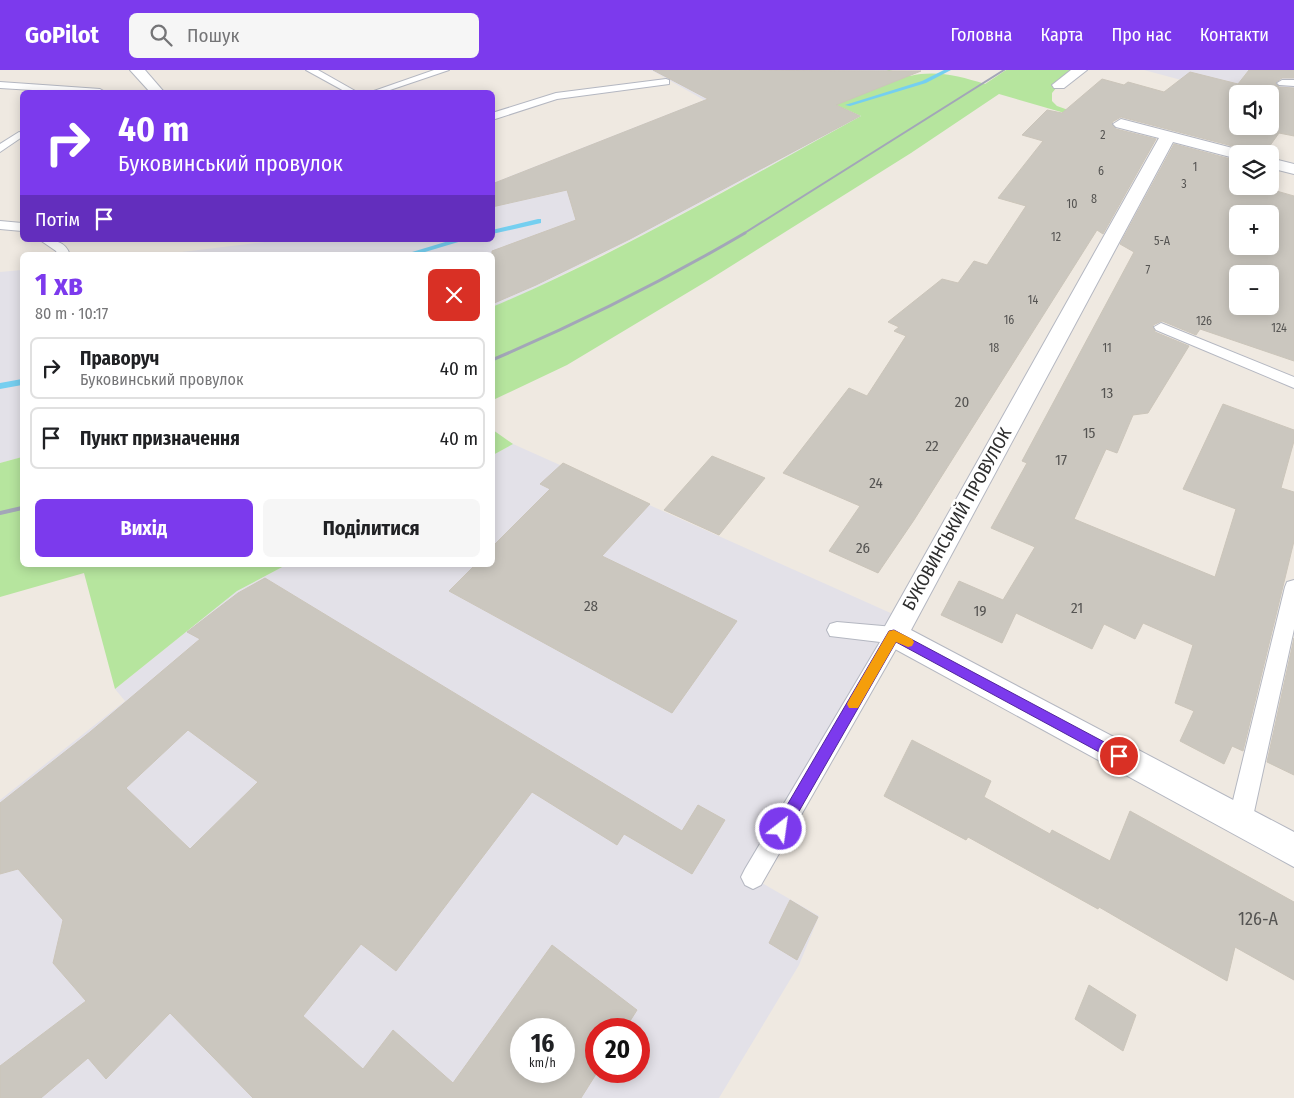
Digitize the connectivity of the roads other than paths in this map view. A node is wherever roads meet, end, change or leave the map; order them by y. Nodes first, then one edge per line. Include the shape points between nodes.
1 (136, 70) edge
2 (311, 70) edge
3 (444, 70) edge
4 (1080, 70) edge
5 (666, 82) dead end
6 (1282, 83) dead end
7 (1294, 83) edge
8 (0, 85) edge
9 (1059, 85) dead end
10 (71, 90) edge
11 (155, 90) edge
12 (348, 90) edge
13 (382, 90) edge
14 (495, 116) edge
15 (1121, 124) dead end
16 (0, 135) edge
17 (20, 135) edge
18 (20, 136) edge
19 (1168, 136) junction
20 (0, 149) edge
21 (1229, 152) edge
22 (1279, 165) edge
23 (1294, 169) edge
24 (0, 225) edge
25 (20, 227) edge
26 (49, 242) edge
27 (63, 252) edge
28 (1161, 327) dead end
29 (1294, 383) edge
30 (1294, 587) edge
31 (838, 630) dead end
32 (894, 635) junction
33 (1240, 821) junction
34 (1294, 850) edge
35 (753, 877) dead end

1 - 11 street
2 - 12 lane
3 - 13 lane
4 - 9 street
5 - 14 lane via 556,96
6 - 7 lane
8 - 10 lane
15 - 19 street
16 - 17 lane
18 - 20 lane
19 - 21 street
19 - 32 street, БУКОВИНСЬКИЙ ПРОВУЛОК
22 - 23 street
24 - 25 lane
26 - 27 lane
28 - 29 lane
30 - 33 lane
31 - 32 lane
32 - 33 street
32 - 35 lane
33 - 34 street

